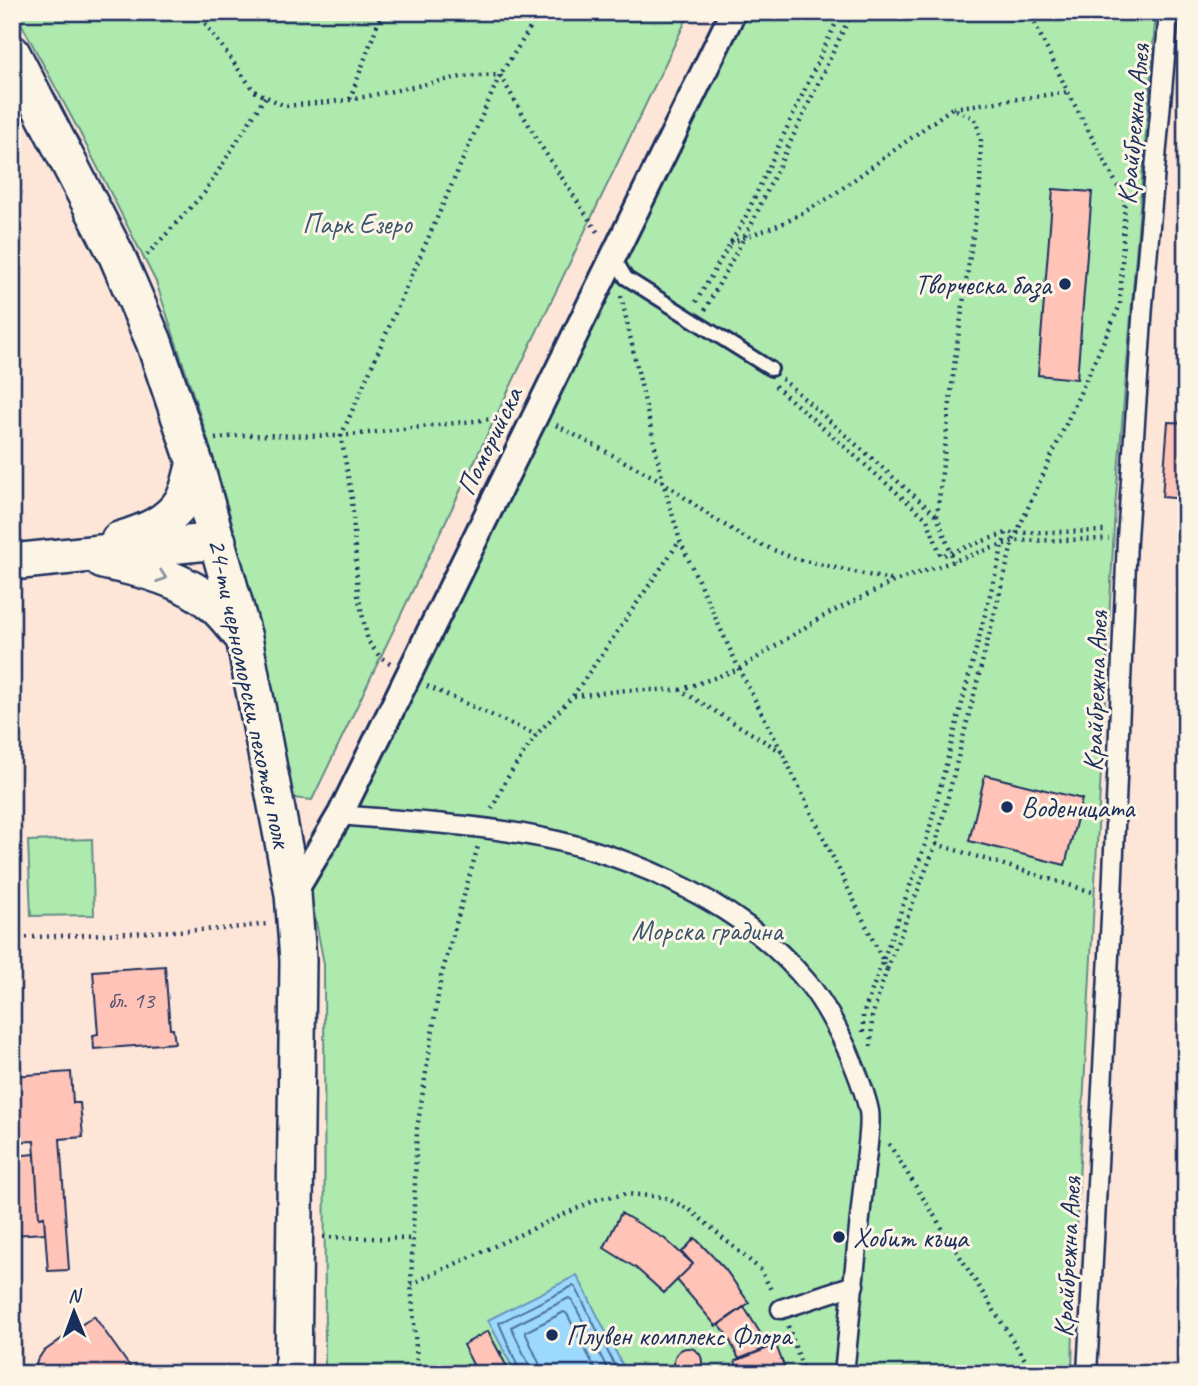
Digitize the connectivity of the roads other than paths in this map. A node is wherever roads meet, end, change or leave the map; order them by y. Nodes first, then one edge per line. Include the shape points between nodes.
1 (733, 12) edge
2 (1169, 12) edge
3 (12, 53) edge
4 (612, 256) junction
5 (769, 374) road end
6 (199, 452) junction
7 (218, 541) junction
8 (73, 555) junction
9 (12, 562) edge
10 (244, 638) junction
11 (340, 816) junction
12 (294, 907) junction
13 (854, 1285) junction
14 (781, 1309) road end
15 (293, 1374) edge
16 (844, 1374) edge
17 (1087, 1374) edge

1 - 4 street, Поморийска
2 - 17 street, Крайбрежна Алея via 1128,535
3 - 6 main road, 24-ти черноморски пехотен полк via 126,277
4 - 5 lane via 625,278
4 - 11 street, Поморийска
6 - 7 main road, 24-ти черноморски пехотен полк
6 - 8 main road via 183,499 171,514 152,529
7 - 8 main road
7 - 10 main road, 24-ти черноморски пехотен полк
8 - 9 main road
8 -> 10 main road via 124,565 192,589
10 - 12 main road, 24-ти черноморски пехотен полк
11 - 12 street, Поморийска
11 - 13 street via 483,828 604,854 661,876 743,923 784,956 836,1026 870,1113
12 - 15 main road, 24-ти черноморски пехотен полк via 298,960
13 - 14 street
13 - 16 street

